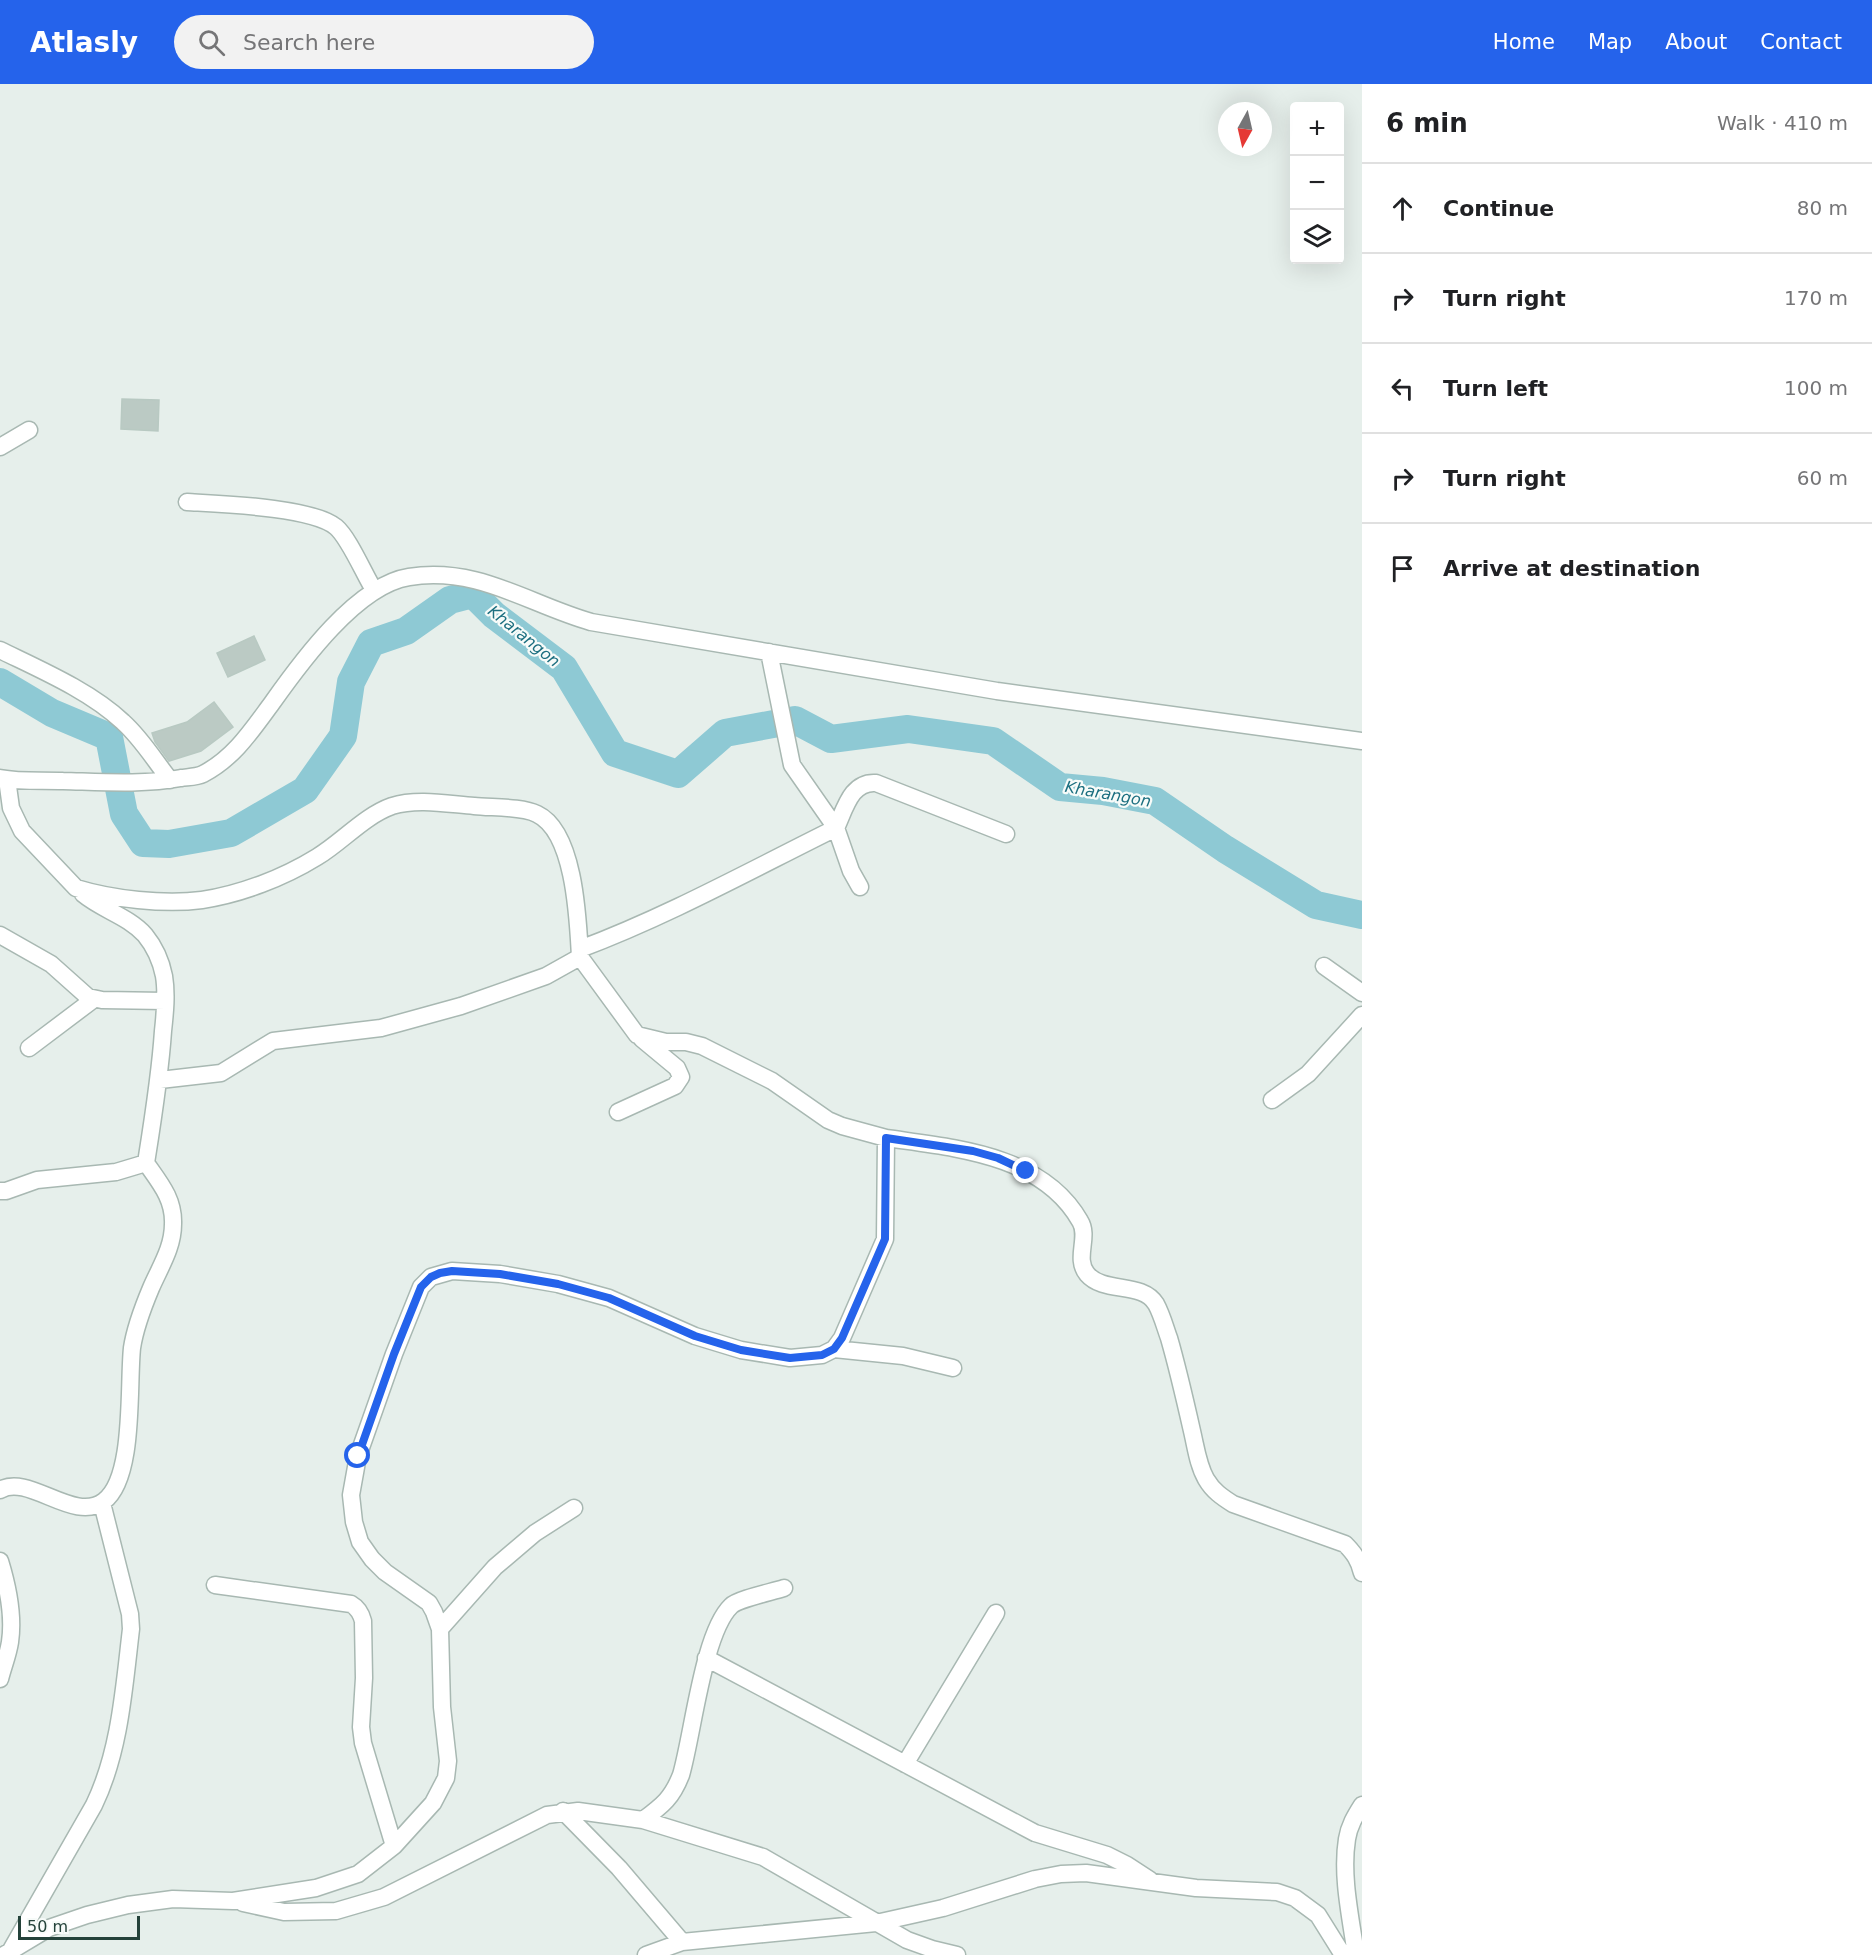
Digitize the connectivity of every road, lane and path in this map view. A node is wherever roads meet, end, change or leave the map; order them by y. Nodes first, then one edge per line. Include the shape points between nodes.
1 (29, 430) dead end
2 (0, 447) edge
3 (187, 502) dead end
4 (374, 590) junction
5 (0, 650) edge
6 (768, 652) junction
7 (1362, 741) edge
8 (3, 779) edge
9 (164, 782) junction
10 (836, 828) junction
11 (1006, 834) dead end
12 (860, 887) dead end
13 (76, 888) junction
14 (0, 935) edge
15 (580, 953) junction
16 (1324, 966) dead end
17 (1362, 993) edge
18 (94, 999) junction
19 (165, 1001) junction
20 (1362, 1015) edge
21 (637, 1035) junction
22 (29, 1048) dead end
23 (160, 1080) junction
24 (1272, 1100) dead end
25 (618, 1112) dead end
26 (886, 1138) junction
27 (146, 1163) junction
28 (0, 1191) edge
29 (834, 1349) junction
30 (953, 1368) dead end
31 (0, 1490) edge
32 (102, 1503) junction
33 (574, 1508) dead end
34 (0, 1561) edge
35 (1362, 1573) edge
36 (215, 1585) dead end
37 (783, 1588) dead end
38 (996, 1613) dead end
39 (440, 1629) junction
40 (706, 1658) junction
41 (0, 1680) edge
42 (905, 1764) junction
43 (563, 1811) junction
44 (1360, 1811) edge
45 (643, 1820) junction
46 (394, 1846) junction
47 (1155, 1883) junction
48 (233, 1901) junction
49 (876, 1923) junction
50 (682, 1942) junction
51 (7, 1953) edge
52 (645, 1955) edge
53 (957, 1955) edge
54 (1342, 1955) edge
55 (1356, 1955) edge

1 - 2 street
3 - 4 street via 305,514 325,521 346,540
4 - 6 street via 407,577 448,575 484,581 591,622
4 - 9 street via 348,610 225,760 201,775
5 - 9 street via 57,678 107,709 140,740
6 - 7 street via 997,691
6 - 10 street via 795,772
8 - 9 street
8 - 13 street via 10,808 22,831
10 - 11 street via 853,792 862,784 876,783
10 - 12 street
10 - 15 street
13 - 15 street via 133,899 202,900 292,871 390,807 435,803 528,811 548,822 565,853 573,878
13 - 19 street via 127,920 148,939 160,961
14 - 18 street via 51,964
15 - 21 street
15 - 23 street via 546,976 461,1006 381,1028 273,1041 221,1073
16 - 17 street
18 - 19 street
18 - 22 street
19 - 23 street
20 - 24 street via 1308,1074
21 - 25 street via 677,1068 681,1077 675,1086
21 - 26 street via 702,1046 772,1081 828,1120
23 - 27 street
26 - 29 street via 885,1239 847,1329
26 - 35 street via 998,1158 1058,1193 1083,1227 1081,1258 1088,1276 1155,1301 1180,1376 1200,1466 1217,1494 1233,1504 1345,1544 1359,1561
27 - 28 street via 116,1172 37,1180
27 - 32 street via 169,1195 173,1225 166,1256 135,1336 126,1458 117,1487
29 - 30 street via 903,1356
29 - 39 street via 822,1355 790,1358 741,1350 695,1336 609,1298 558,1284 452,1271 431,1277 421,1287 394,1354 358,1456 351,1494 360,1542 385,1572 429,1603
31 - 32 street via 14,1486 80,1507
32 - 51 street via 131,1629 112,1754 94,1805
33 - 39 street via 535,1533 495,1567
34 - 41 street via 7,1582 10,1642
36 - 46 street via 351,1604 362,1614 363,1743
37 - 40 street via 732,1605 720,1622
38 - 42 street
39 - 46 street via 446,1778 433,1803
40 - 42 street
40 - 45 street via 681,1775 665,1803
42 - 47 street via 1035,1833 1107,1855
43 - 45 street
43 - 48 street via 547,1815 384,1897 336,1911 284,1912
43 - 50 street via 619,1868
44 - 55 street via 1347,1840 1346,1884
45 - 49 street via 763,1857
46 - 48 street via 358,1874 316,1888
47 - 49 street via 1086,1873 1061,1874
47 - 54 street via 1277,1892 1295,1898 1318,1915
48 - 51 street via 173,1899 128,1905 48,1928
49 - 50 street
49 - 53 street via 907,1940
50 - 52 street

